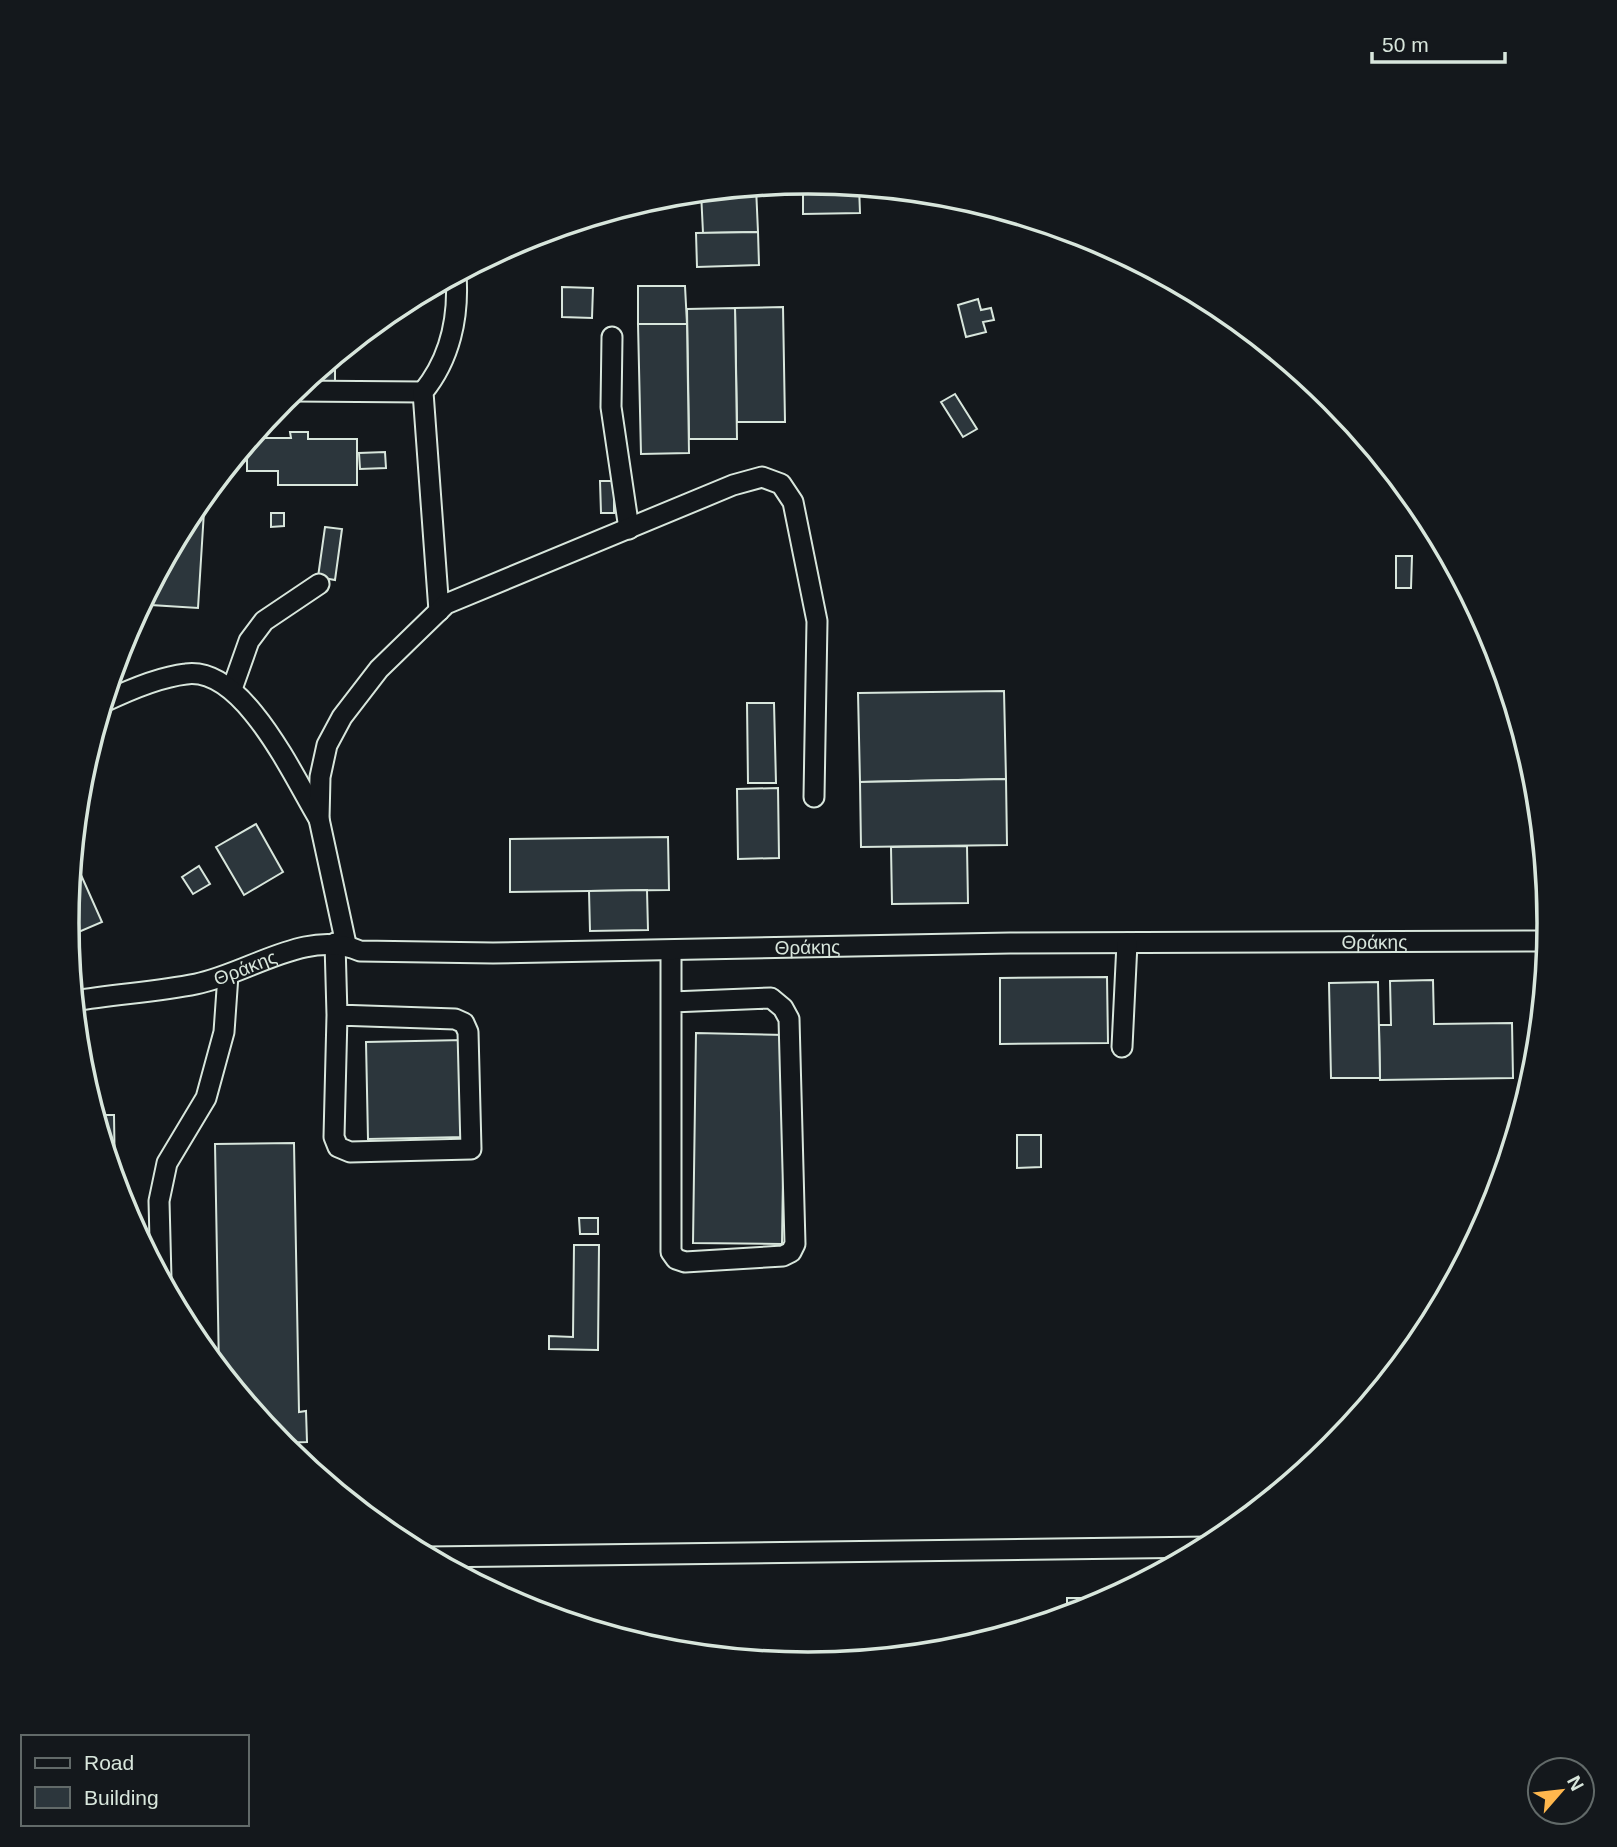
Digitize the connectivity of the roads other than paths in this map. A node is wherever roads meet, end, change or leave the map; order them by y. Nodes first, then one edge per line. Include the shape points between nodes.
1 (455, 286) edge
2 (612, 337) dead end
3 (309, 391) edge
4 (423, 392) junction
5 (629, 529) junction
6 (320, 584) dead end
7 (439, 611) junction
8 (232, 689) junction
9 (115, 697) edge
10 (814, 797) dead end
11 (319, 819) junction
12 (1538, 941) edge
13 (1126, 943) junction
14 (341, 944) junction
15 (671, 951) junction
16 (228, 975) junction
17 (83, 1000) edge
18 (672, 1002) junction
19 (337, 1016) junction
20 (1122, 1047) dead end
21 (160, 1258) edge
22 (1186, 1547) edge
23 (447, 1557) edge

1 - 4 street via 449,350 440,372
2 - 5 street via 611,407
3 - 4 street
4 - 7 street
5 - 7 street via 446,604
5 - 10 street via 733,485 762,477 781,484 793,502 817,621
6 - 8 street via 264,621 248,641
7 - 11 street via 379,669 342,717 327,745 320,777
8 - 9 street via 188,673
8 - 11 street via 261,724
11 - 14 street
12 - 13 street, Θράκης
13 - 15 street, Θράκης
13 - 20 street
14 - 15 street, Θράκης via 360,951
14 - 16 street, Θράκης via 311,945
14 - 19 street
15 - 18 street
16 - 17 street, Θράκης via 197,984
16 - 21 street via 224,1032 206,1098 167,1163 159,1200
18 - 18 street via 671,1252 685,1262 783,1256 795,1244 789,1019 771,998
19 - 19 street via 461,1020 468,1032 471,1149 350,1152 338,1147 334,1137
22 - 23 street

